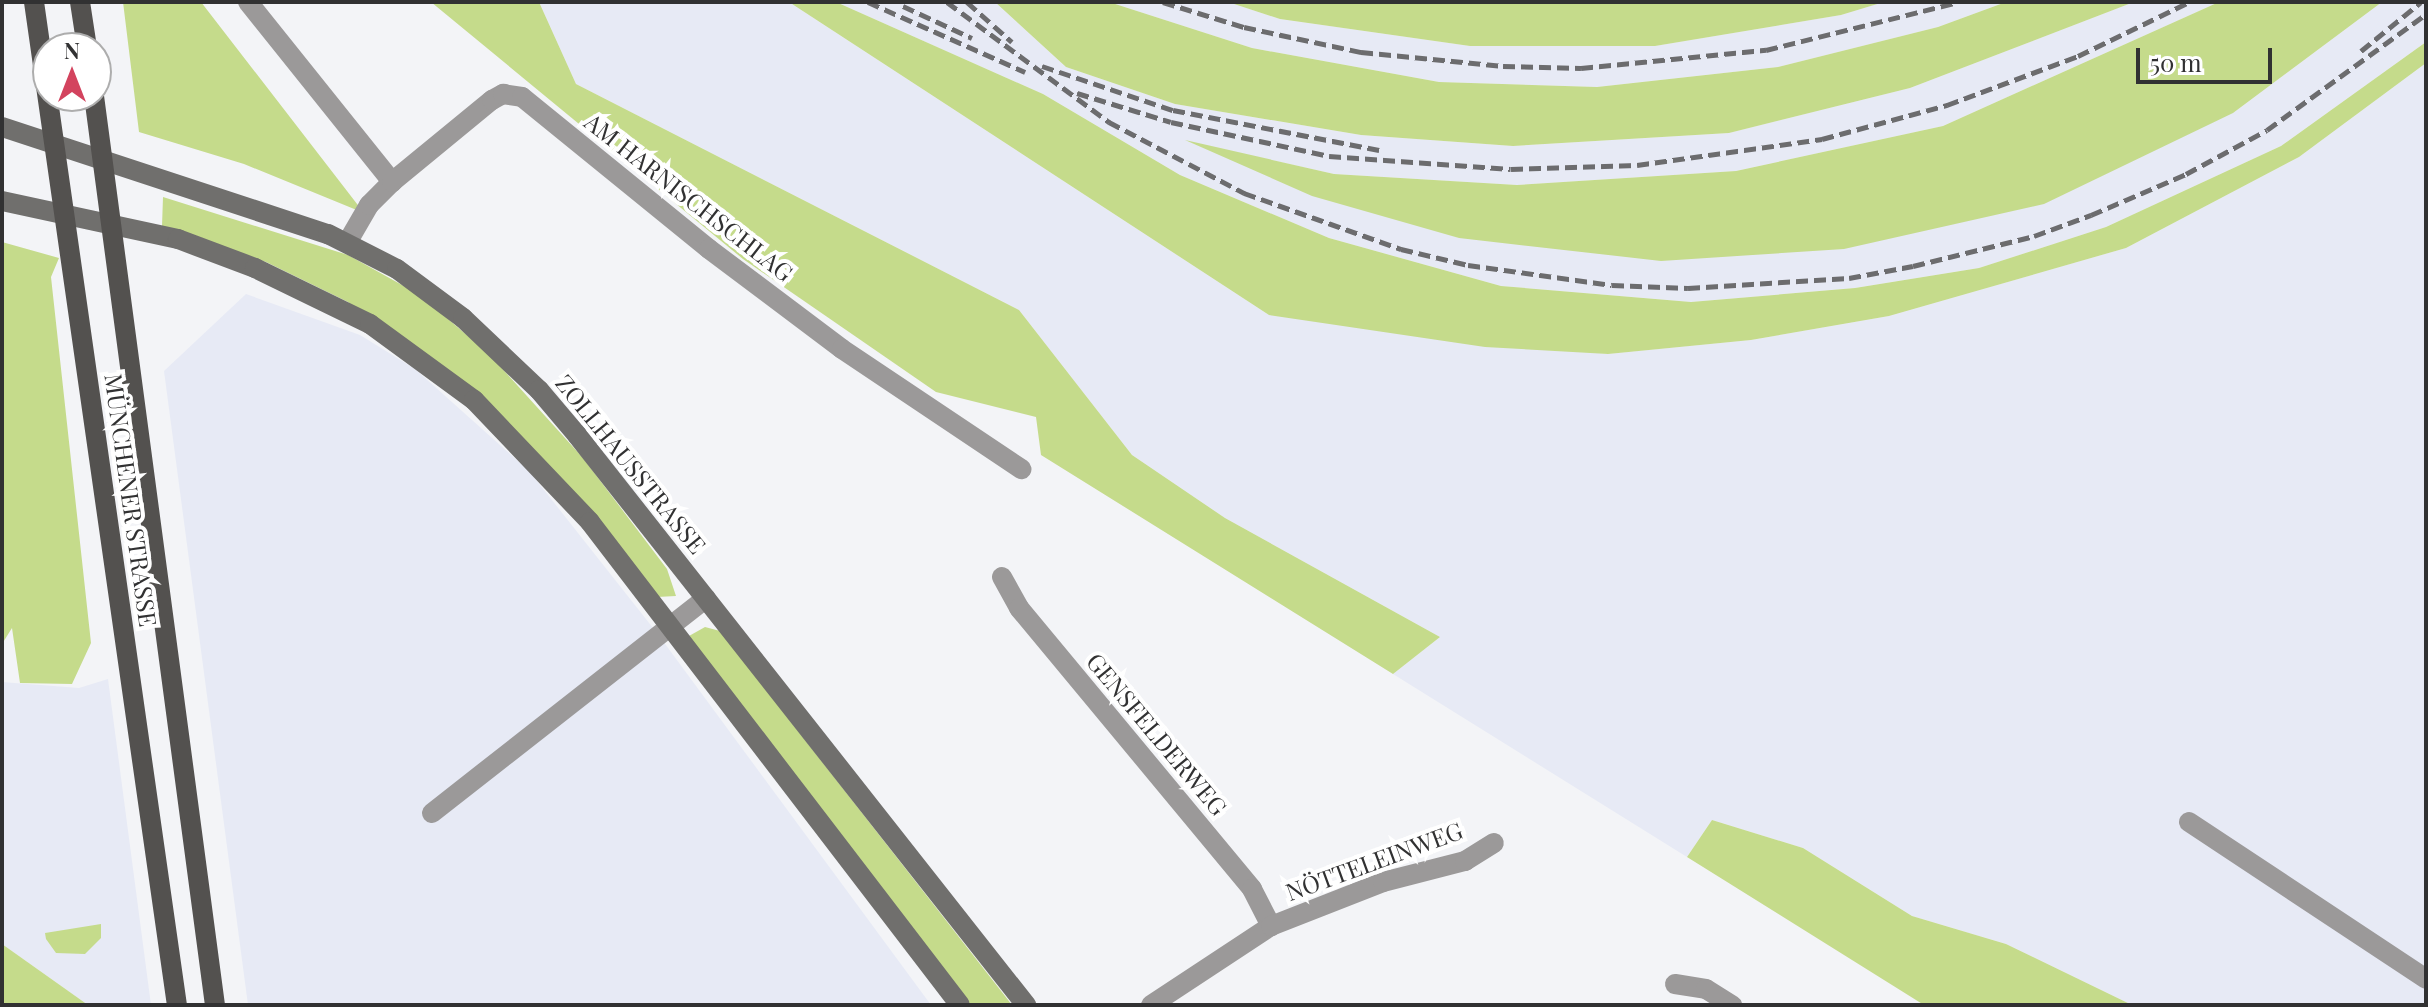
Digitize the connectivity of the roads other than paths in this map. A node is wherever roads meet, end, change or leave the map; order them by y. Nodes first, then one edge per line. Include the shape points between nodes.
1 (34, 2) edge
2 (80, 2) edge
3 (248, 2) edge
4 (85, 32) edge
5 (96, 112) edge
6 (2, 127) edge
7 (54, 143) junction
8 (102, 159) junction
9 (392, 182) junction
10 (2, 201) edge
11 (64, 215) junction
12 (110, 224) junction
13 (347, 243) junction
14 (1021, 469) dead end
15 (1002, 577) dead end
16 (706, 598) junction
17 (672, 627) junction
18 (432, 813) dead end
19 (2189, 822) dead end
20 (1494, 843) dead end
21 (1271, 926) junction
22 (2426, 979) edge
23 (1675, 984) dead end
24 (177, 1005) edge
25 (215, 1005) edge
26 (960, 1005) edge
27 (1026, 1005) edge
28 (1151, 1005) edge
29 (1732, 1005) edge

1 - 7 main road, MÜNCHENER STRASSE
2 - 4 main road
3 - 9 street
5 - 8 main road, MÜNCHENER STRASSE
6 - 7 main road, ZOLLHAUSSTRASSE
7 - 8 main road, ZOLLHAUSSTRASSE
7 - 11 main road, MÜNCHENER STRASSE
8 - 12 main road, MÜNCHENER STRASSE
8 - 13 main road, ZOLLHAUSSTRASSE via 259,208
9 - 13 street, AM HARNISCHSCHLAG via 369,205
9 - 14 street, AM HARNISCHSCHLAG via 492,100 503,94 522,97 793,313
10 - 11 main road
11 - 12 main road
11 - 24 main road, MÜNCHENER STRASSE
12 - 17 main road via 178,239 255,268 370,324 416,354 536,460
12 - 25 main road, MÜNCHENER STRASSE
13 - 16 main road, ZOLLHAUSSTRASSE via 447,305 522,373
15 - 21 street, GENSFELDERWEG via 1019,608 1252,889
16 - 17 street
16 - 27 main road, ZOLLHAUSSTRASSE
17 - 18 street
17 - 26 main road
19 - 22 street
20 - 21 street, NÖTTELEINWEG via 1465,861 1383,882
21 - 28 street, NÖTTELEINWEG
23 - 29 street via 1706,989

